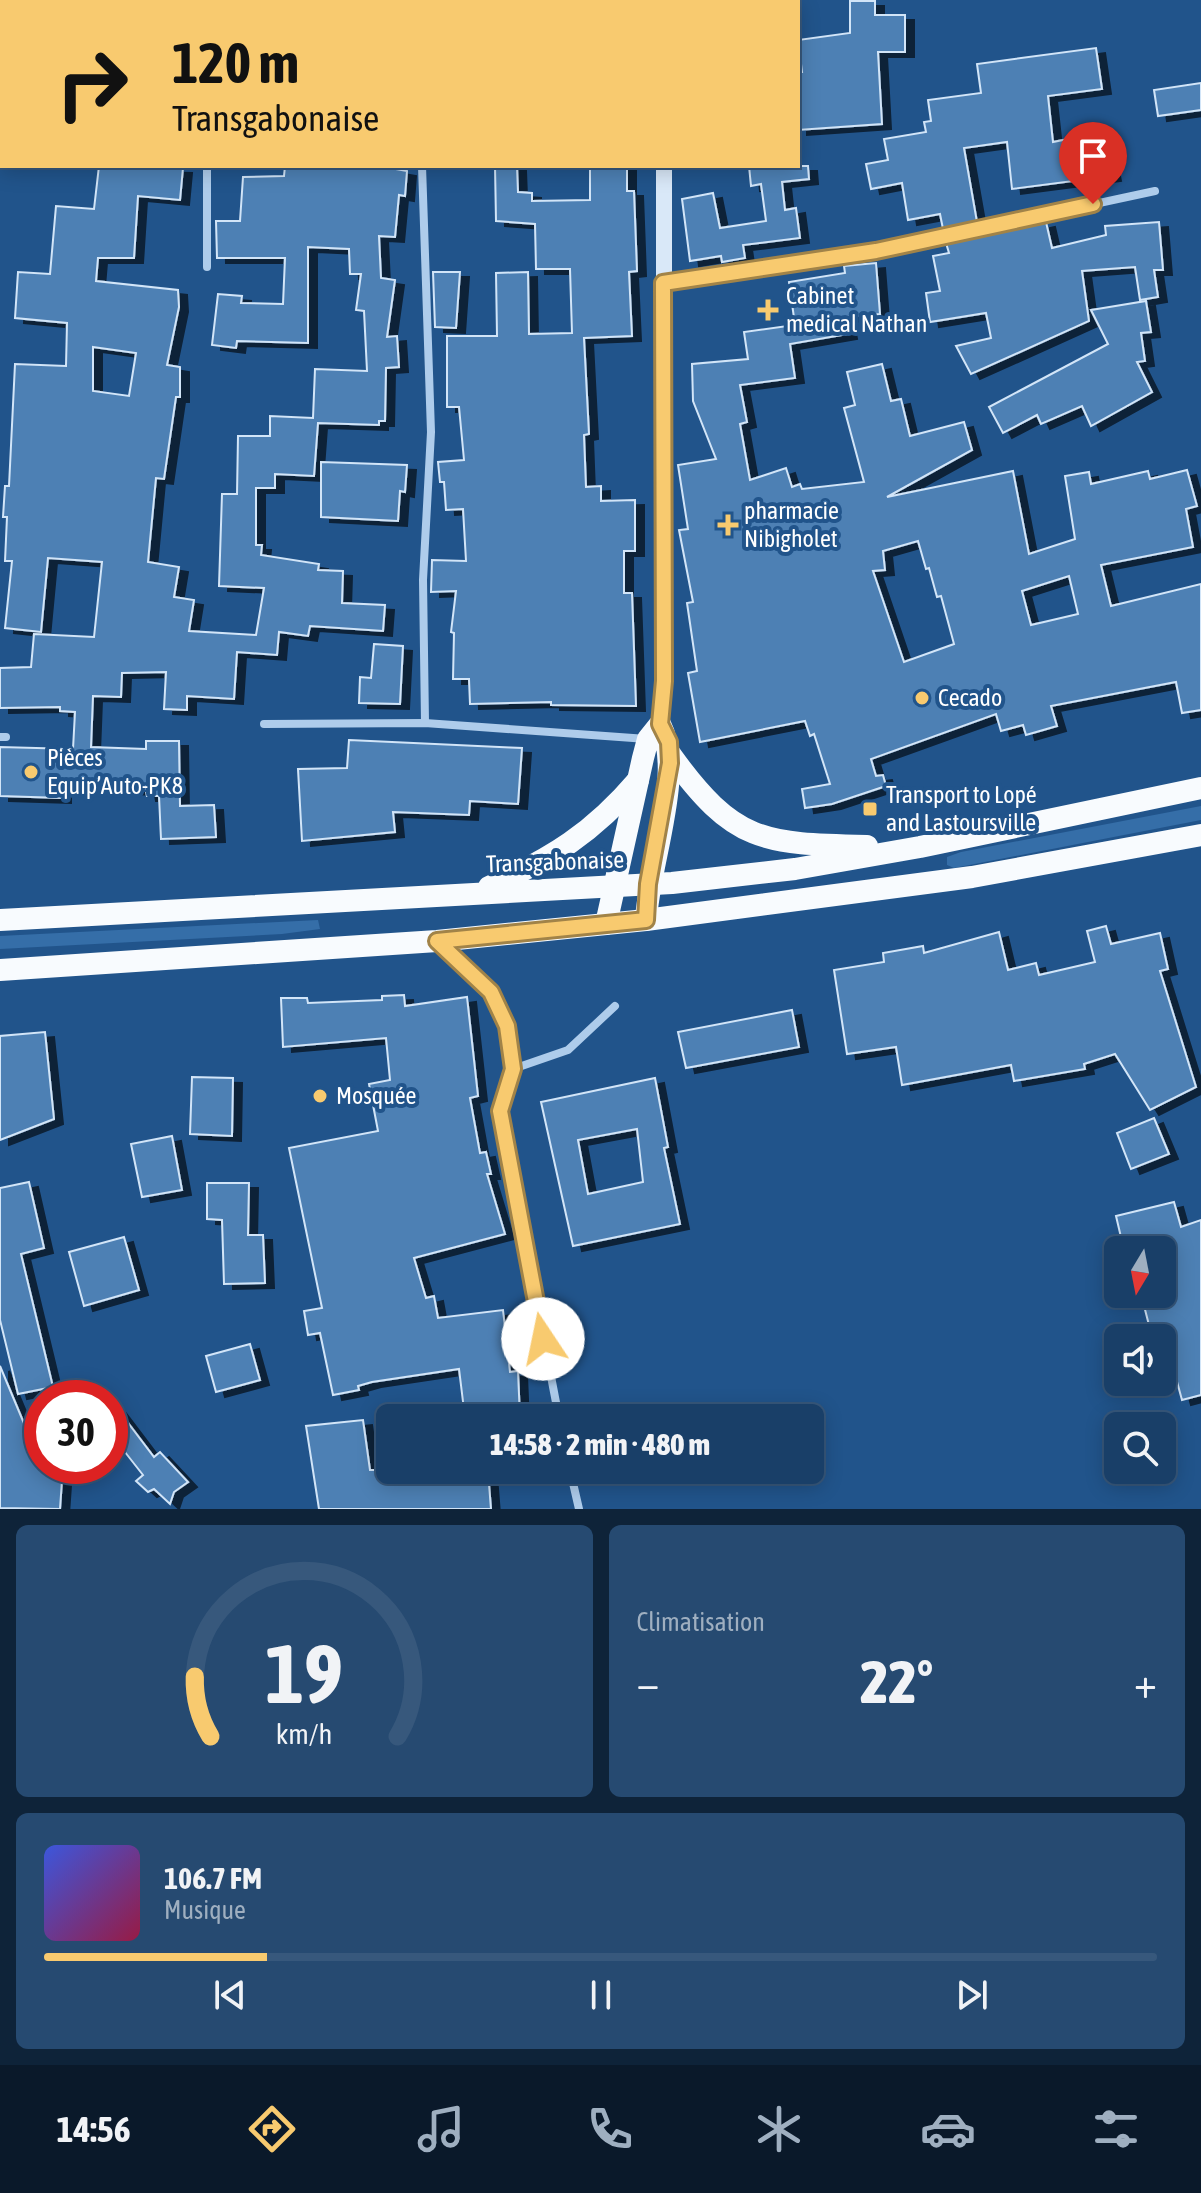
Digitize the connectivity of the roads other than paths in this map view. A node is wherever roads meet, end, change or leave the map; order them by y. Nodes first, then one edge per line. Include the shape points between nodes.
1 (207, 168) edge
2 (422, 168) edge
3 (664, 168) edge
4 (1155, 191) dead end
5 (207, 267) dead end
6 (663, 283) junction
7 (425, 723) junction
8 (264, 724) dead end
9 (654, 731) junction
10 (670, 754) junction
11 (638, 779) junction
12 (1201, 788) edge
13 (1201, 835) edge
14 (920, 847) junction
15 (648, 884) junction
16 (615, 886) junction
17 (481, 891) junction
18 (0, 920) edge
19 (646, 920) junction
20 (606, 924) junction
21 (437, 941) junction
22 (0, 970) edge
23 (615, 1006) dead end
24 (513, 1069) junction
25 (556, 1404) edge
26 (573, 1484) edge
27 (579, 1509) edge

1 - 5 street
2 - 7 street via 431,432 423,580
3 - 6 main road
4 - 6 street via 876,251
6 - 9 main road via 664,681
7 - 8 street
7 - 9 street
9 - 10 highway via 669,742
9 - 11 highway
10 - 14 highway via 717,810 756,835 803,846
10 - 15 highway
11 - 16 highway
11 - 17 highway via 598,824 562,851
12 - 14 highway, Transgabonaise
13 - 19 highway via 972,877
14 - 15 highway, Transgabonaise via 795,869
15 - 16 highway, Transgabonaise
15 - 19 highway
16 - 17 highway, Transgabonaise
16 - 20 highway
17 - 18 highway, Transgabonaise
19 - 20 highway
20 - 21 highway
21 - 22 highway
21 - 24 street via 491,992 507,1026
23 - 24 street via 568,1050
24 - 25 street via 500,1111
26 - 27 street

